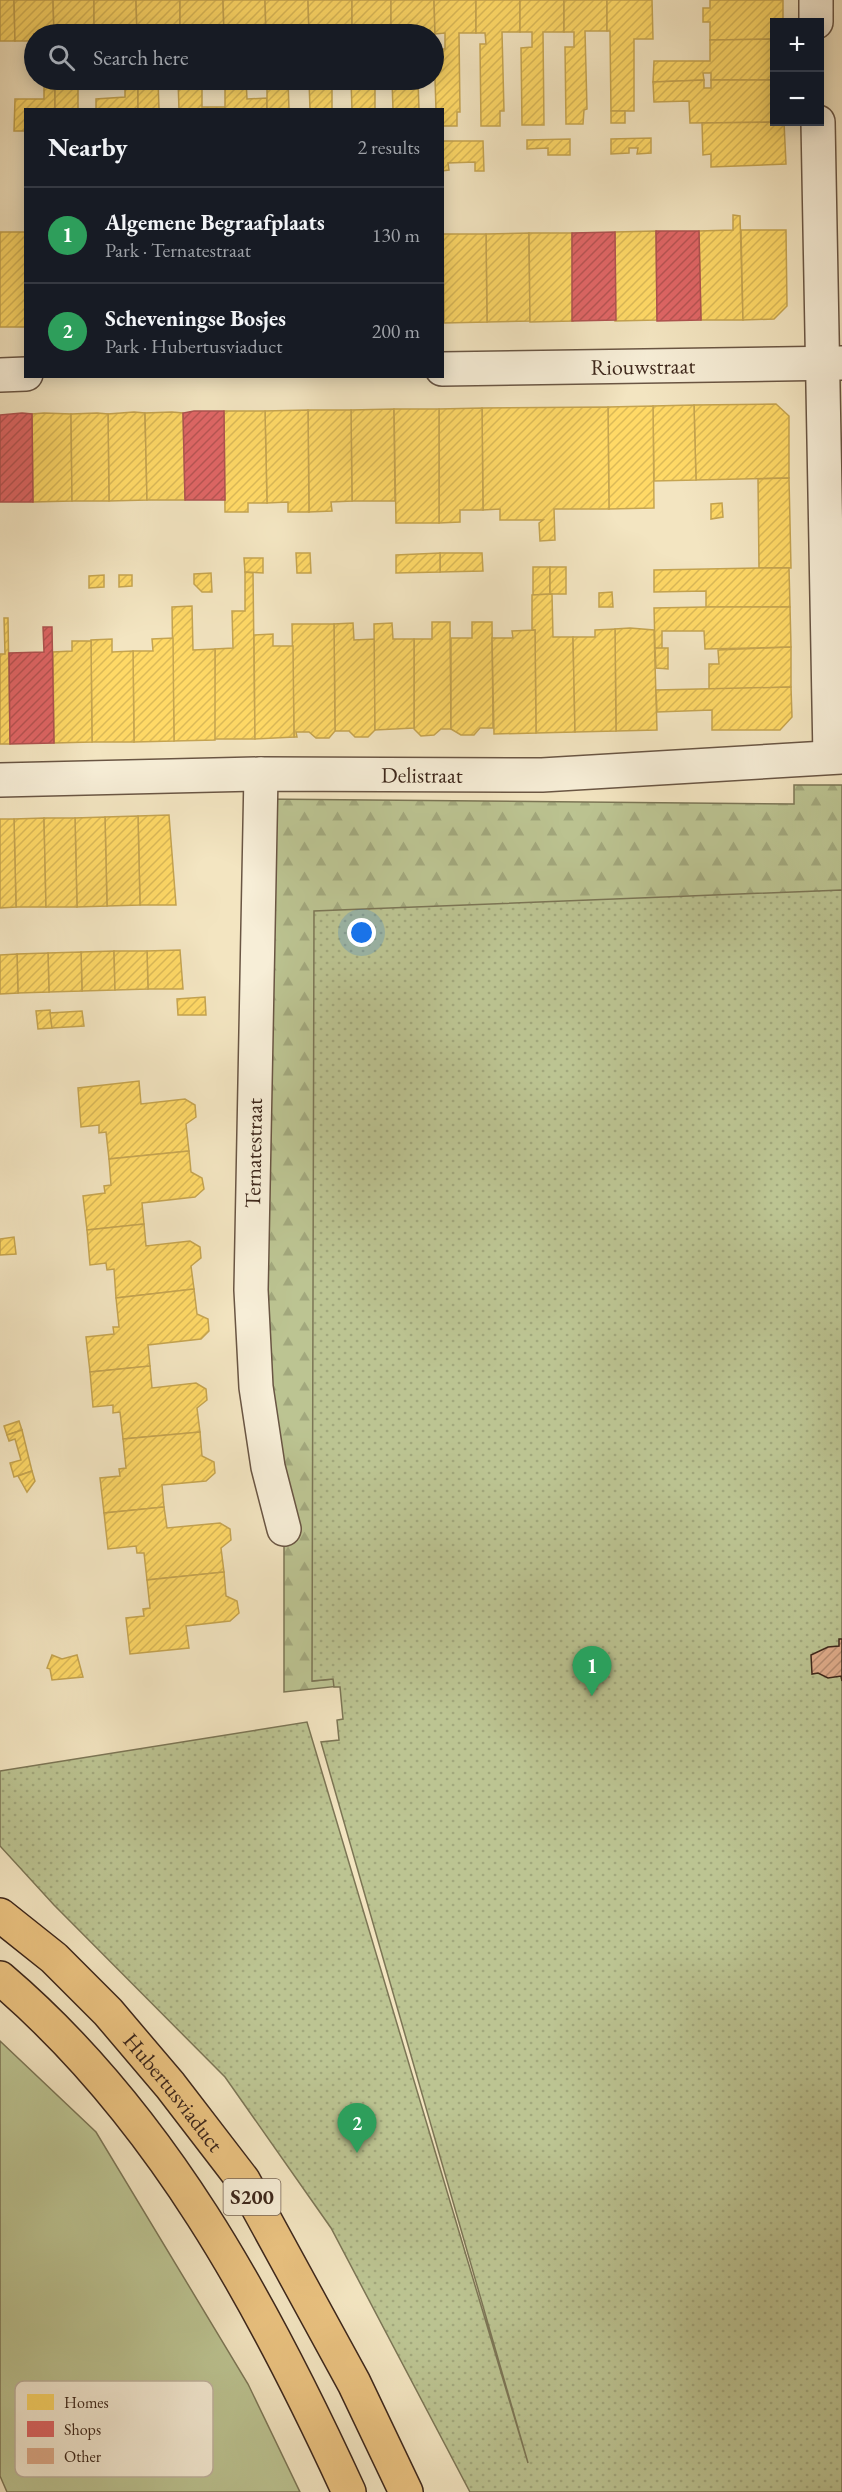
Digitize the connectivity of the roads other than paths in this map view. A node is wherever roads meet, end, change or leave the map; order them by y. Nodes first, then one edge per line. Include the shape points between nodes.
1 (816, 0) edge
2 (816, 18) edge
3 (818, 126) edge
4 (832, 363) edge
5 (444, 369) edge
6 (24, 374) edge
7 (0, 375) edge
8 (836, 757) edge
9 (261, 774) junction
10 (0, 780) edge
11 (284, 1529) dead end
12 (0, 1906) edge
13 (0, 1915) edge
14 (36, 1943) junction
15 (0, 1978) edge
16 (349, 2492) edge
17 (406, 2492) edge

1 - 2 street
3 - 4 street
4 - 5 street, Riouwstraat
4 - 8 street
6 - 7 street
8 - 9 street, Delistraat via 542,775
9 - 10 street, Delistraat
9 - 11 street, Ternatestraat via 251,1290 256,1387 268,1467
12 - 14 main road
13 - 14 main road, Hubertusviaduct / S200
14 - 17 main road, Hubertusviaduct / S200 via 139,2046 243,2180 354,2383
15 - 16 main road, Hubertusviaduct / S200 via 110,2088 184,2187 241,2278

